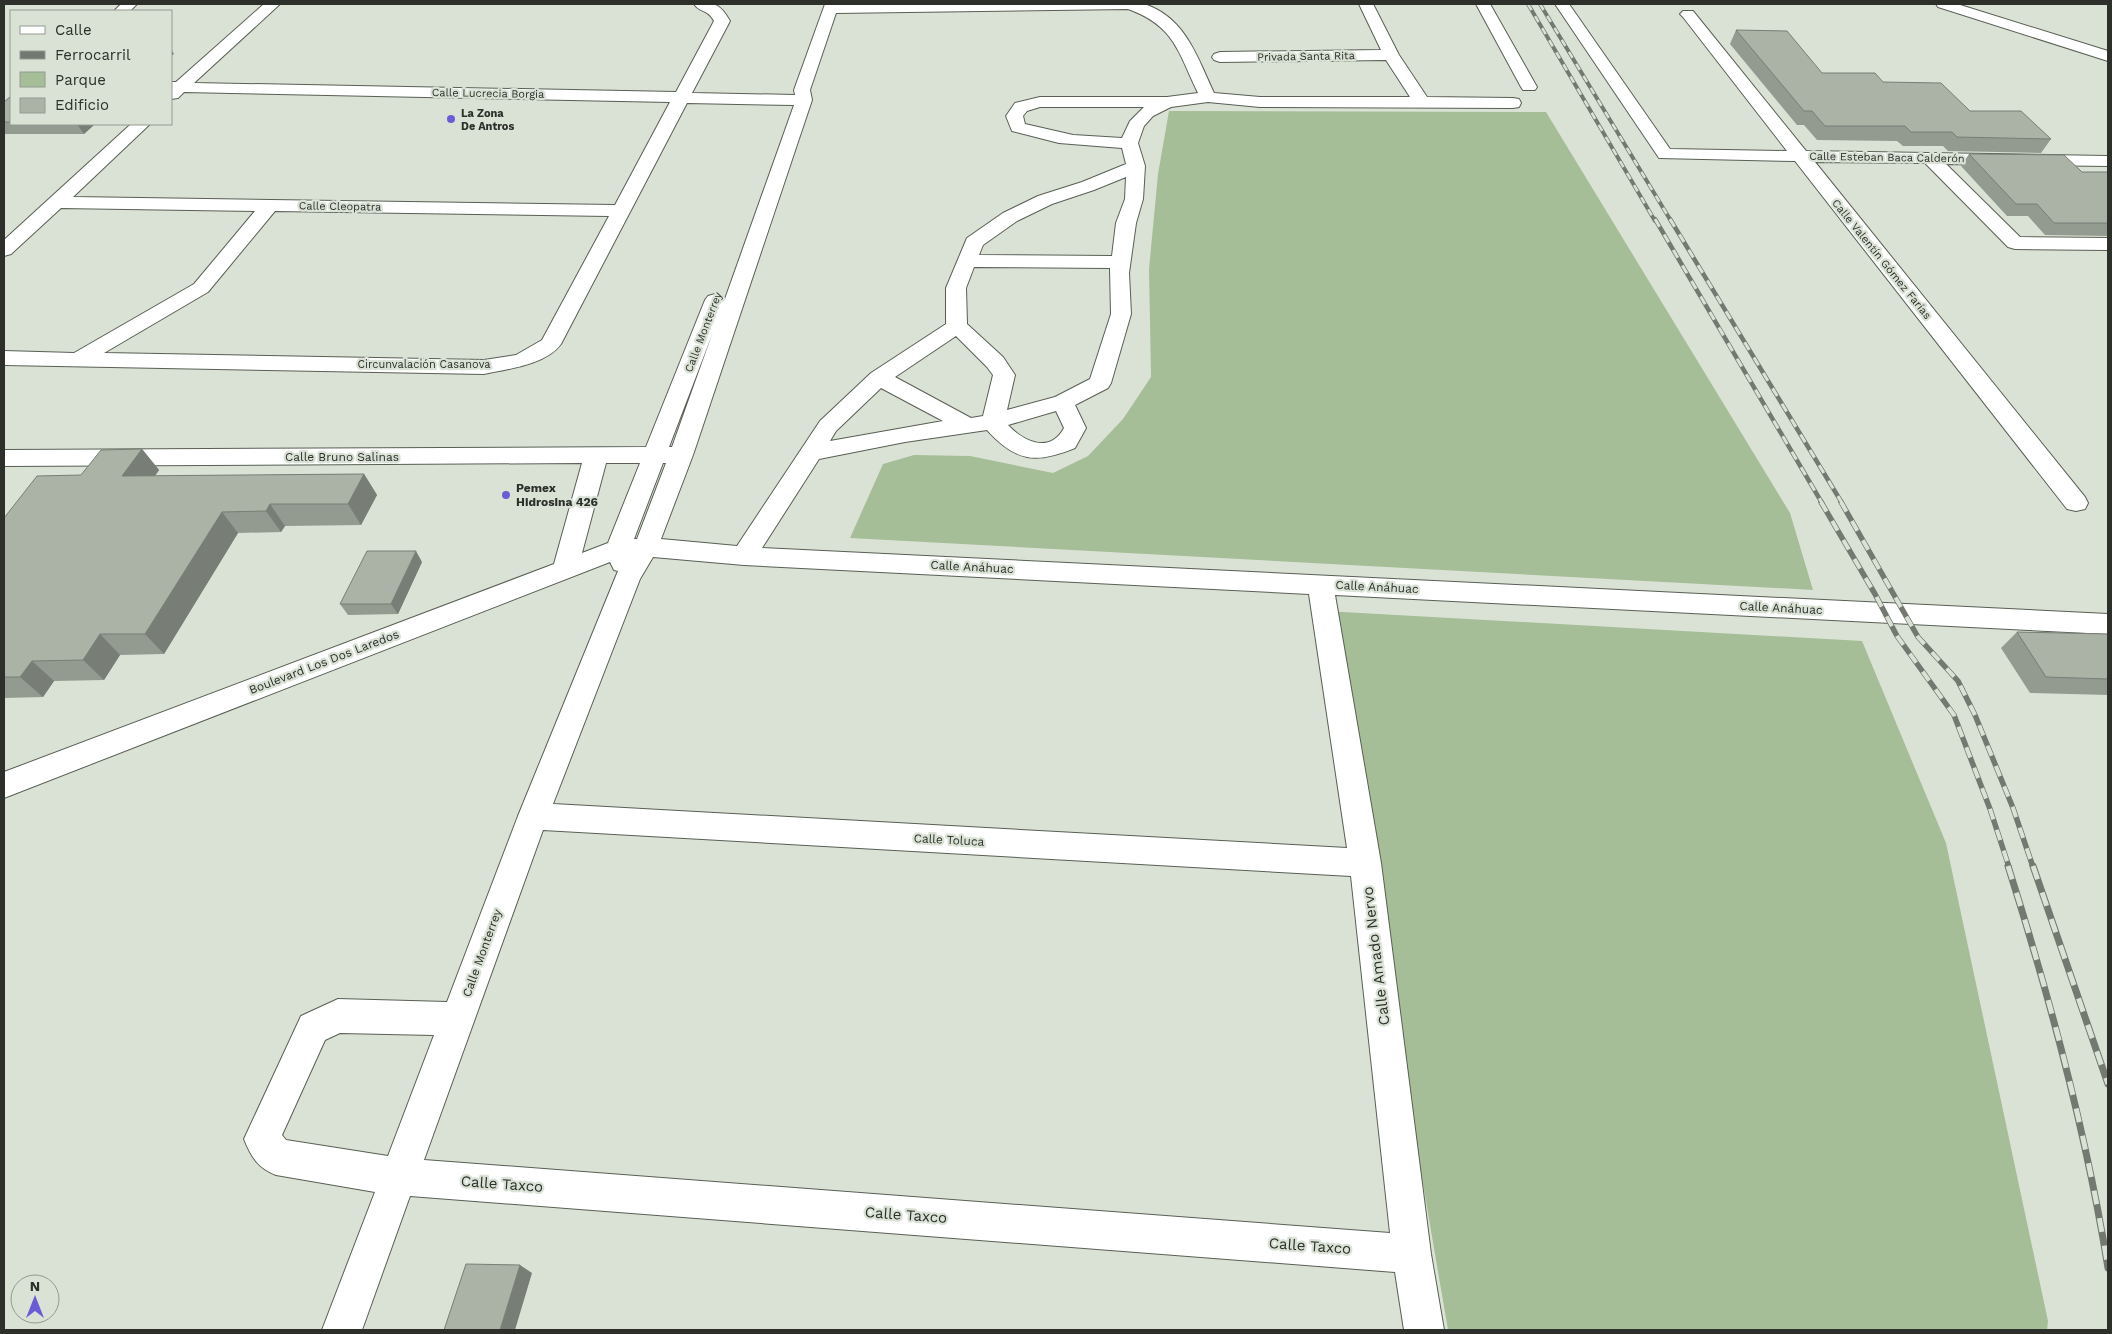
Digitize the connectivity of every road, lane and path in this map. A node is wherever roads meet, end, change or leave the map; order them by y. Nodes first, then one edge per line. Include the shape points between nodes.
1 (273, 4) edge
2 (1130, 4) edge
3 (1141, 4) edge
4 (1366, 4) edge
5 (1483, 4) edge
6 (1562, 4) edge
7 (1943, 4) edge
8 (831, 6) edge
9 (708, 7) edge
10 (1688, 14) dead end
11 (1391, 55) junction
12 (2108, 56) edge
13 (1220, 57) dead end
14 (1528, 87) dead end
15 (174, 90) edge
16 (800, 96) junction
17 (683, 97) junction
18 (1208, 97) junction
19 (1167, 102) junction
20 (1422, 102) junction
21 (1513, 103) dead end
22 (140, 125) edge
23 (1129, 143) junction
24 (1798, 155) junction
25 (1930, 158) junction
26 (2108, 161) edge
27 (1136, 166) junction
28 (58, 202) junction
29 (270, 205) junction
30 (622, 211) junction
31 (2108, 244) edge
32 (4, 250) edge
33 (967, 261) junction
34 (1121, 262) junction
35 (957, 326) junction
36 (4, 358) edge
37 (79, 359) junction
38 (878, 378) junction
39 (1063, 402) junction
40 (992, 422) junction
41 (967, 425) junction
42 (812, 453) junction
43 (596, 455) junction
44 (656, 455) junction
45 (681, 455) junction
46 (4, 458) edge
47 (2076, 503) dead end
48 (646, 547) junction
49 (744, 556) junction
50 (623, 563) junction
51 (565, 569) junction
52 (1320, 584) junction
53 (2108, 624) edge
54 (4, 785) edge
55 (533, 816) junction
56 (1365, 863) junction
57 (458, 1019) junction
58 (400, 1177) junction
59 (1412, 1254) junction
60 (342, 1330) edge
61 (1424, 1330) edge

1 - 15 street
2 - 3 street
2 - 8 street
2 - 18 street via 1160,17 1174,30 1187,49
4 - 11 street
5 - 14 street
6 - 24 street, Calle Esteban Baca Calderón via 1665,154
7 - 12 street
8 - 16 street, Calle Monterrey
9 - 17 street, Circunvalación Casanova via 722,21
10 - 24 street, Calle Valentín Gómez Farías
11 - 13 street, Privada Santa Rita
11 - 20 street
15 - 17 street, Calle Lucrecia Borgia
16 - 17 street, Calle Lucrecia Borgia
16 - 44 street, Calle Monterrey
16 - 45 street, Calle Monterrey
17 - 30 street, Circunvalación Casanova
18 - 19 street
18 - 20 street via 1260,102
19 - 23 street via 1147,112 1136,125
19 - 23 street via 1040,102 1022,106 1014,116 1018,127 1044,136 1089,143
20 - 21 street
22 - 28 street
23 - 27 street
24 - 25 street, Calle Esteban Baca Calderón
24 - 47 street, Calle Valentín Gómez Farías
25 - 26 street, Calle Esteban Baca Calderón
25 - 31 street via 2015,243
27 - 33 street via 1045,200 1010,217 974,242
27 - 34 street via 1134,199 1126,223
28 - 29 street, Calle Cleopatra
28 - 32 street
29 - 30 street, Calle Cleopatra
29 - 37 street via 201,288
30 - 37 street, Circunvalación Casanova via 550,344 522,360 484,366
33 - 34 street
33 - 35 street via 956,288
34 - 39 street via 1120,314 1100,383
35 - 38 street
35 - 40 street via 995,362 1004,375
36 - 37 street, Circunvalación Casanova
38 - 41 street
38 - 42 street via 828,426
39 - 40 street
39 - 40 street via 1075,428 1067,443 1047,451 1022,448
40 - 41 street
41 - 42 street via 852,443
42 - 49 street
43 - 44 street, Calle Bruno Salinas
43 - 46 street, Calle Bruno Salinas
43 - 51 street
44 - 45 street, Calle Bruno Salinas
44 - 50 street, Calle Monterrey
45 - 48 street, Calle Monterrey
48 - 49 street, Calle Anáhuac
48 - 50 street, Boulevard Los Dos Laredos
49 - 52 street, Calle Anáhuac
50 - 51 street, Boulevard Los Dos Laredos
50 - 55 street, Calle Monterrey
51 - 54 street, Boulevard Los Dos Laredos
52 - 53 street, Calle Anáhuac
52 - 56 street, Calle Amado Nervo
55 - 56 street, Calle Toluca
55 - 57 street, Calle Monterrey
56 - 59 street, Calle Amado Nervo
57 - 58 street, Calle Monterrey
57 - 58 street, Calle Taxco via 338,1016 313,1028 262,1139 276,1157
58 - 59 street, Calle Taxco
58 - 60 street, Calle Monterrey
59 - 61 street, Calle Amado Nervo

